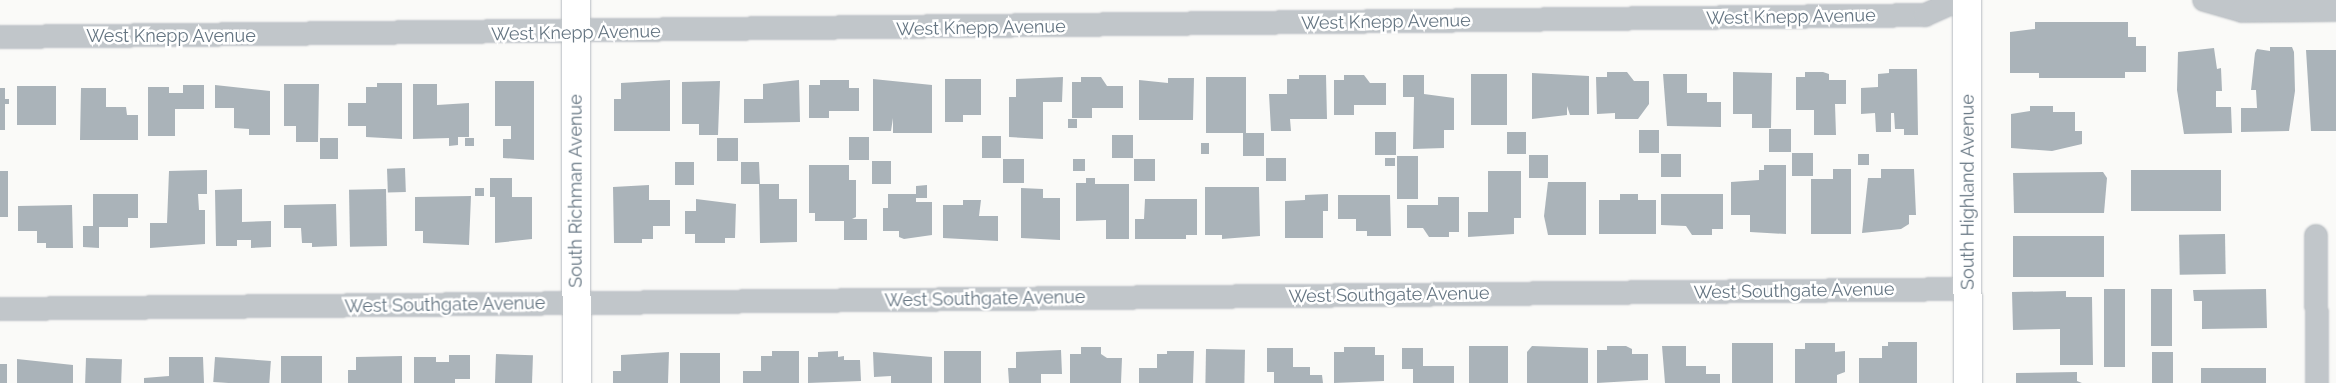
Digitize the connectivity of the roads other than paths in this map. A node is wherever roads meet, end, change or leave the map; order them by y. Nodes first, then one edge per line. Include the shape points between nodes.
1 (576, 0) edge
2 (1959, 0) edge
3 (1968, 0) edge
4 (2204, 0) edge
5 (2336, 10) edge
6 (576, 33) junction
7 (0, 37) edge
8 (2316, 236) dead end
9 (1969, 289) junction
10 (577, 303) junction
11 (0, 309) edge
12 (577, 383) edge
13 (1968, 383) edge
14 (2317, 383) edge

1 - 6 street, South Richman Avenue
2 - 6 street, West Knepp Avenue via 1925,15
3 - 9 street, South Highland Avenue
4 - 5 street via 2242,11
6 - 7 street, West Knepp Avenue
6 - 10 street, South Richman Avenue
8 - 14 street
9 - 10 street, West Southgate Avenue
9 - 13 street, South Highland Avenue
10 - 11 street, West Southgate Avenue
10 - 12 street, South Richman Avenue

